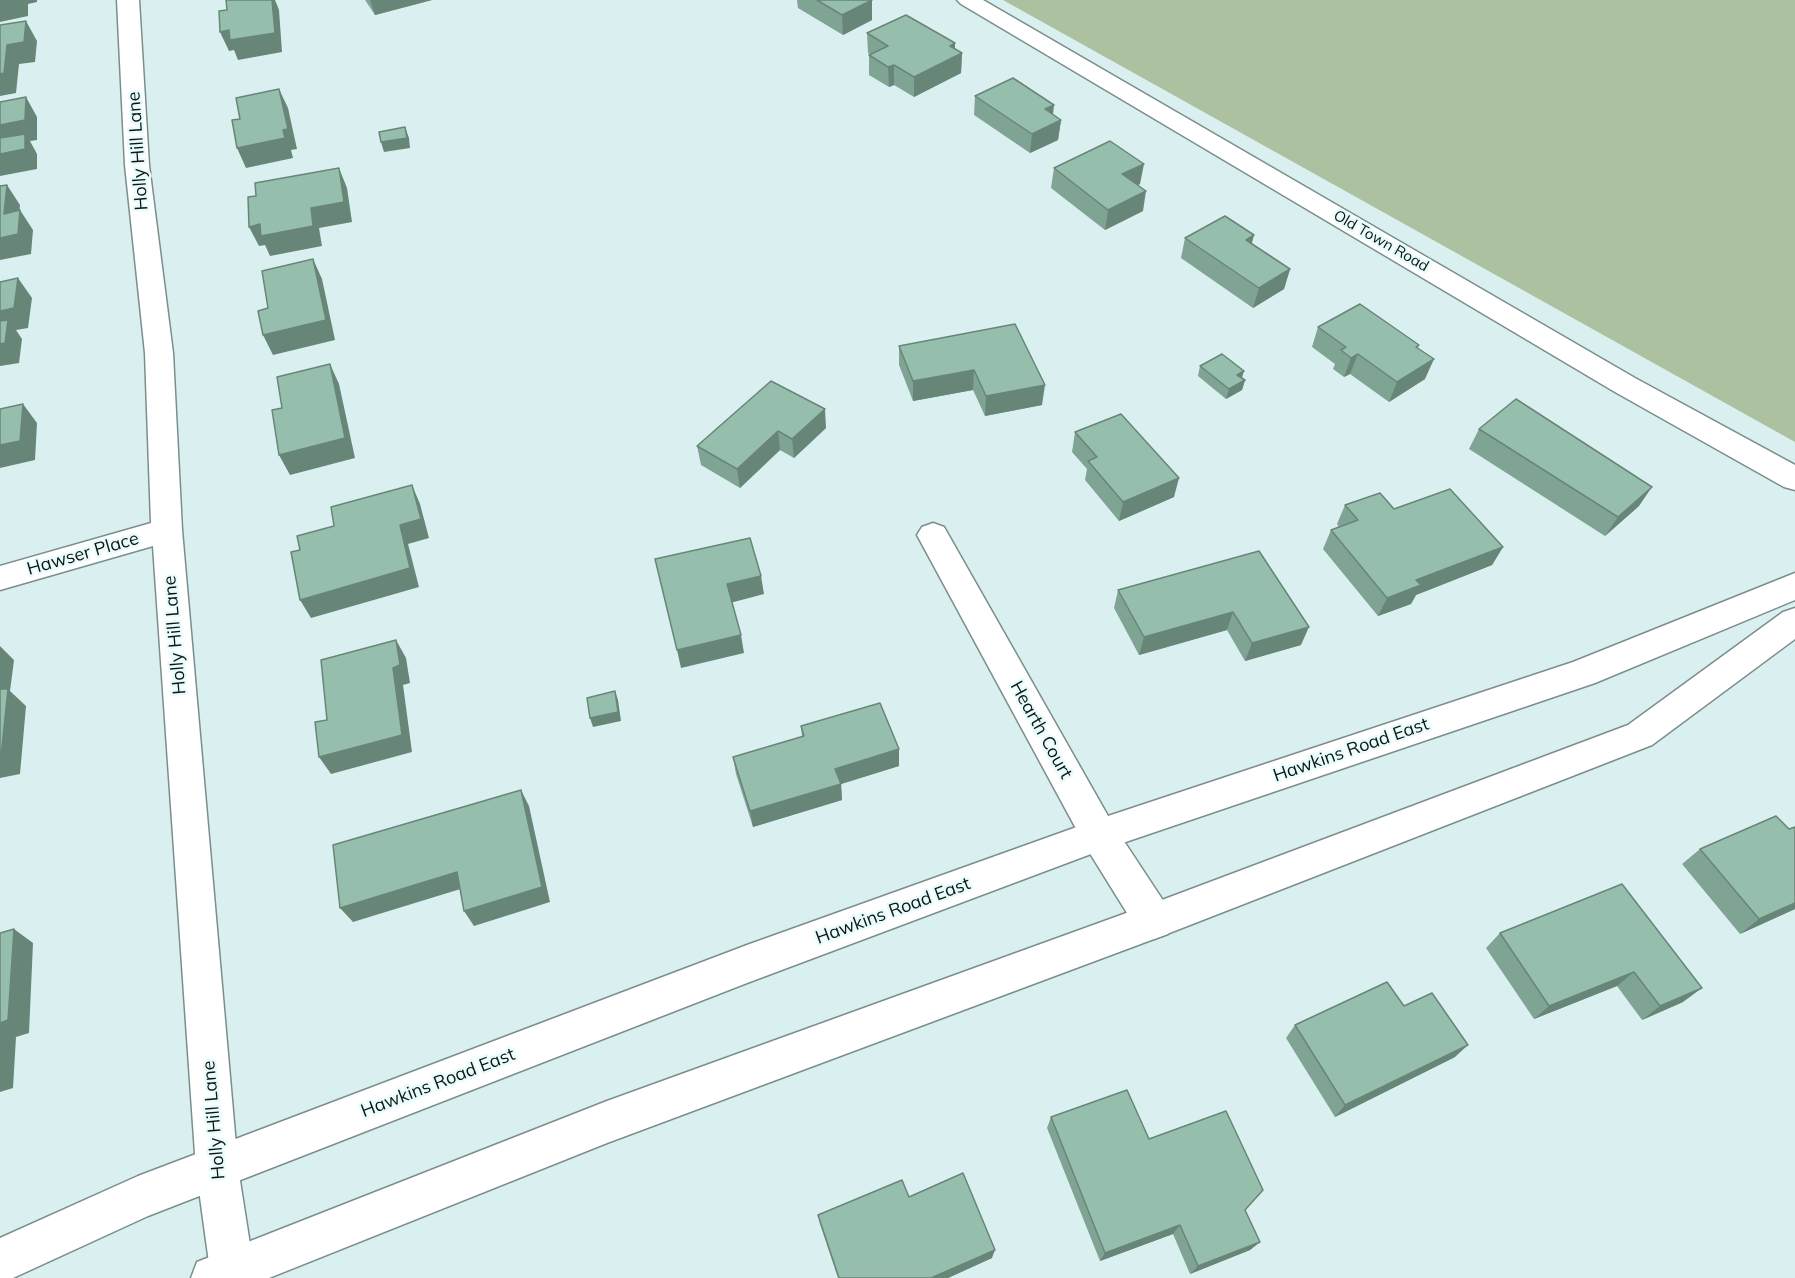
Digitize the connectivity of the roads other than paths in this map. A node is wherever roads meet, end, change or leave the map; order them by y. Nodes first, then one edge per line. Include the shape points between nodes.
1 (128, 0) edge
2 (968, 0) edge
3 (1795, 479) edge
4 (166, 530) junction
5 (933, 535) dead end
6 (0, 578) edge
7 (1795, 586) edge
8 (1795, 621) edge
9 (1099, 835) junction
10 (1154, 921) junction
11 (217, 1168) junction
12 (0, 1261) edge
13 (222, 1274) edge

1 - 4 street, Holly Hill Lane via 136,165 159,353
2 - 3 street, Old Town Road via 1626,385
4 - 6 street, Hawser Place
4 - 11 street, Holly Hill Lane
5 - 9 street, Hearth Court
7 - 9 street, Hawkins Road East via 1583,673
8 - 10 street via 1640,735
9 - 10 street, Hearth Court
9 - 11 street, Hawkins Road East via 747,964
10 - 13 street via 607,1122
11 - 12 street, Hawkins Road East via 138,1198
11 - 13 street, Holly Hill Lane

